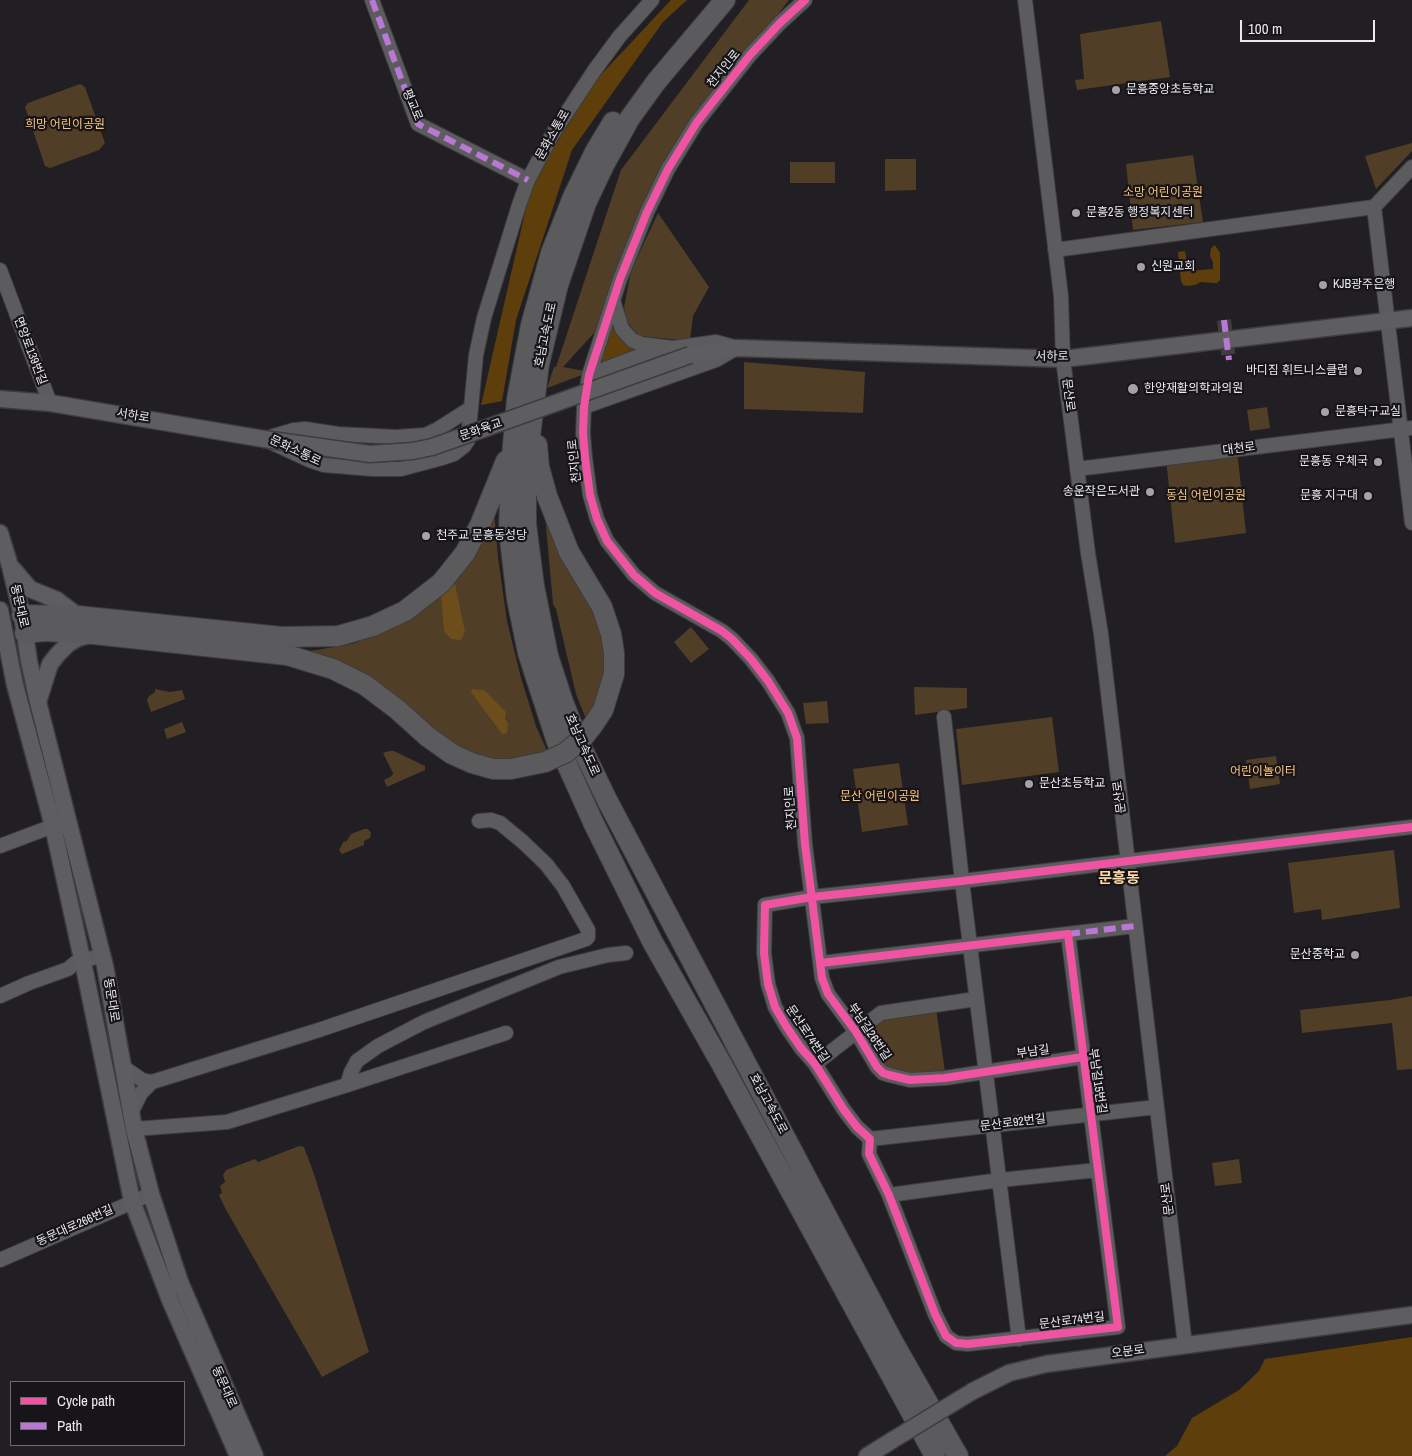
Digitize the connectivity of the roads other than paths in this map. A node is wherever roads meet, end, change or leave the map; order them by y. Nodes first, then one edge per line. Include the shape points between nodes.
1 (372, 0) edge
2 (652, 0) edge
3 (707, 0) edge
4 (725, 0) edge
5 (805, 0) edge
6 (1025, 0) edge
7 (604, 165) junction
8 (1412, 166) edge
9 (528, 180) junction
10 (1374, 207) junction
11 (1055, 250) junction
12 (0, 270) edge
13 (613, 300) junction
14 (1412, 318) edge
15 (1388, 321) junction
16 (661, 348) junction
17 (738, 348) junction
18 (690, 355) joint
19 (1063, 358) junction
20 (588, 375) junction
21 (0, 399) edge
22 (50, 403) junction
23 (584, 407) junction
24 (471, 408) junction
25 (1406, 429) edge
26 (264, 439) junction
27 (513, 446) junction
28 (1077, 469) junction
29 (1412, 523) edge
30 (0, 533) edge
31 (10, 566) junction
32 (78, 616) junction
33 (8, 625) edge
34 (94, 634) junction
35 (0, 672) edge
36 (15, 685) junction
37 (38, 702) junction
38 (944, 717) dead end
39 (480, 821) dead end
40 (53, 826) junction
41 (1412, 827) edge
42 (0, 846) edge
43 (1128, 860) junction
44 (962, 882) junction
45 (812, 897) junction
46 (1135, 926) junction
47 (1068, 934) junction
48 (971, 945) junction
49 (626, 953) dead end
50 (104, 961) junction
51 (821, 963) junction
52 (84, 966) junction
53 (0, 996) edge
54 (976, 1000) junction
55 (856, 1032) junction
56 (506, 1033) dead end
57 (1083, 1057) junction
58 (815, 1064) junction
59 (122, 1066) junction
60 (986, 1070) junction
61 (152, 1082) junction
62 (347, 1085) junction
63 (1157, 1107) junction
64 (1090, 1114) junction
65 (132, 1121) junction
66 (993, 1126) junction
67 (870, 1139) junction
68 (1098, 1170) junction
69 (1000, 1180) junction
70 (150, 1194) junction
71 (889, 1195) junction
72 (132, 1201) junction
73 (0, 1260) edge
74 (1412, 1315) edge
75 (1118, 1328) joint
76 (1019, 1339) junction
77 (1185, 1345) junction
78 (214, 1402) junction
79 (245, 1434) junction
80 (947, 1437) junction
81 (238, 1456) edge
82 (255, 1456) edge
83 (867, 1456) edge
84 (935, 1456) edge
85 (958, 1456) edge
86 (962, 1456) edge

1 - 9 street, 평교로 via 418,124
2 - 9 street, 문화소통로 via 594,71 552,135
3 - 27 highway, 호남고속도로 via 634,90 595,152 573,197 551,253 531,325 517,399
4 - 7 highway, 호남고속도로 via 656,82 630,118
5 - 13 street, 천지인로 via 750,55 696,122 647,212
6 - 11 street, 문산로
7 - 34 highway, bridge via 604,182 561,300 541,383 536,430 539,467 547,496 569,552 602,607 614,653 614,674 603,710 582,739 545,762 510,769 493,768 452,754 365,685 333,669 287,656
7 - 80 highway, 호남고속도로 via 586,203 558,285 539,364 530,428 526,524 548,656 579,742 636,857 893,1342
8 - 10 street
9 - 24 street, 문화소통로 via 484,318 476,355
10 - 11 street
10 - 15 street
11 - 19 street, 문산로
12 - 22 street, 면앙로139번길
13 - 16 street via 622,329 632,340
13 - 20 street, 천지인로
14 - 15 main road, 서하로
15 - 19 main road, 서하로
15 - 25 street
16 - 17 street via 716,342
16 - 20 street
17 - 18 main road, 서하로
17 - 19 main road, 서하로
17 - 23 street via 716,360
18 - 26 main road, 문화육교, bridge via 413,452 370,454
19 - 28 street, 문산로
20 - 23 street, 천지인로
21 - 22 main road, 서하로
22 - 26 main road, 서하로
23 - 45 street, 천지인로 via 584,457 590,494 597,519 615,553 655,593 732,639 768,681 788,713 797,738
24 - 26 street, 문화소통로 via 425,435 367,436 305,429
24 - 26 street, 문화소통로 via 468,440 464,446 454,454 400,469 324,465
25 - 28 street, 대천로
25 - 29 street
27 - 32 highway via 465,553 441,583 405,611 373,626 338,636 282,637
27 - 84 highway, 호남고속도로 via 509,531 517,599 528,653 557,742 652,941
28 - 43 street, 문산로
30 - 31 main road, 동문대로
31 - 32 main road via 30,589 57,600
31 - 33 main road, 동문대로
32 - 33 highway
33 - 34 highway
33 - 36 main road, 동문대로
33 - 37 main road, 동문대로 via 29,661
34 - 37 main road via 78,638 58,654 50,664
35 - 36 main road
36 - 40 main road, 동문대로
37 - 50 main road, 동문대로
38 - 44 street
39 - 61 street via 500,823 546,864 563,886 588,930 586,939 333,1025
40 - 42 street
40 - 52 main road, 동문대로
41 - 43 street, 문산로74번길
43 - 44 street, 문산로74번길
43 - 46 street, 문산로
44 - 45 street, 문산로74번길
44 - 48 street
45 - 51 street, 부남길26번길
45 - 58 street, 문산로74번길 via 764,904 764,953 773,999 786,1026
46 - 47 street
46 - 63 street, 문산로
47 - 48 street
47 - 57 street, 부남길15번길
48 - 51 street
48 - 54 street
49 - 62 street via 559,968 424,1022 378,1046 358,1061
50 - 52 street
50 - 59 main road, 동문대로
51 - 55 street, 부남길26번길 via 828,994
52 - 53 street via 75,963 68,970
52 - 72 main road, 동문대로
54 - 55 street via 881,1013
54 - 60 street
55 - 58 street, 부남길26번길
55 - 60 street, 부남길26번길 via 877,1067 883,1073 898,1078 945,1078
56 - 62 street
57 - 60 street, 부남길
57 - 64 street, 부남길15번길
58 - 67 street, 문산로74번길 via 844,1110
59 - 61 street via 142,1080
59 - 65 main road, 동문대로
60 - 66 street
61 - 65 street via 141,1093
62 - 65 street via 227,1122
63 - 64 street, 문산로92번길
63 - 77 street, 문산로
64 - 66 street, 문산로92번길
64 - 68 street, 부남길15번길
65 - 70 main road, 동문대로
66 - 67 street, 문산로92번길
66 - 69 street
67 - 71 street, 문산로74번길 via 869,1154
68 - 69 street
68 - 75 street, 부남길15번길
69 - 71 street
69 - 76 street
70 - 72 street, 동문대로266번길
70 - 79 main road, 동문대로 via 180,1282
71 - 76 street, 문산로74번길 via 946,1336 956,1343 968,1344
72 - 73 street, 동문대로266번길
72 - 78 main road, 동문대로
74 - 77 main road, 오문로
75 - 76 street, 문산로74번길
77 - 83 main road, 오문로, bridge via 1046,1364 1009,1373
78 - 79 main road via 227,1412 238,1436
78 - 81 main road, 동문대로
79 - 82 main road, 동문대로
80 - 85 highway, 호남고속도로
80 - 86 highway

